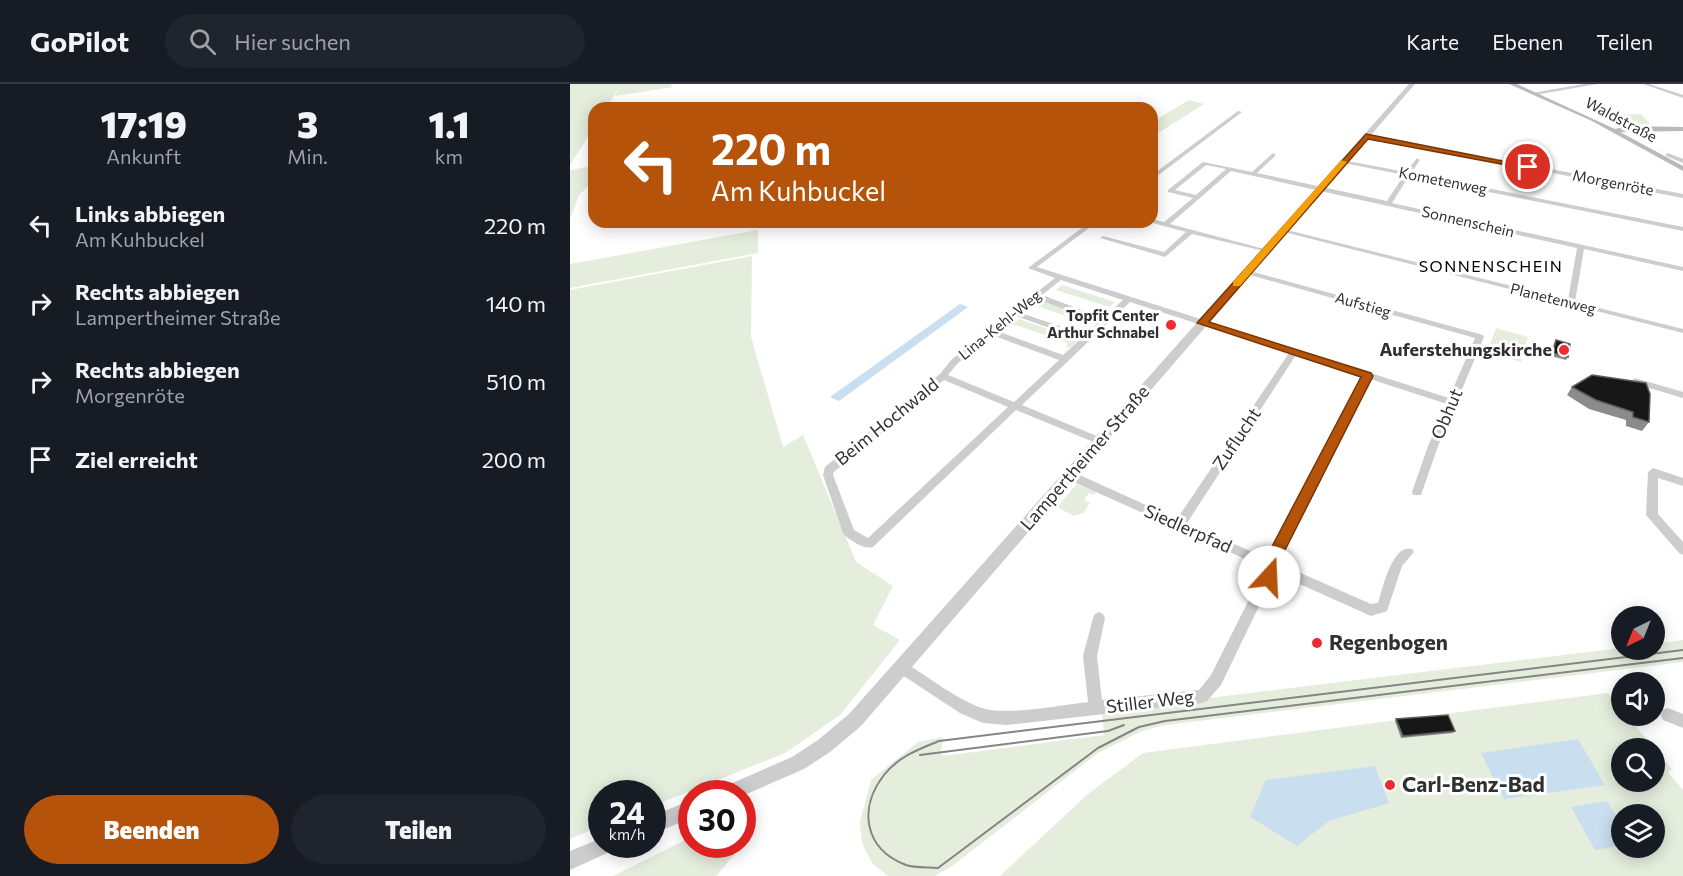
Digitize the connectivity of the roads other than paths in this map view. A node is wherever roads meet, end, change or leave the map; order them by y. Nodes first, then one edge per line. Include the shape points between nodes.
1 (1412, 84) edge
2 (1512, 84) edge
3 (1523, 84) edge
4 (1594, 84) edge
5 (1645, 84) edge
6 (1586, 85) edge
7 (1683, 91) edge
8 (1540, 92) junction
9 (1672, 92) junction
10 (1683, 97) edge
11 (1240, 112) dead end
12 (1683, 129) edge
13 (1621, 130) junction
14 (1366, 136) junction
15 (1273, 155) dead end
16 (1418, 160) dead end
17 (1344, 161) junction
18 (1683, 162) edge
19 (1231, 168) junction
20 (1683, 169) edge
21 (1254, 173) junction
22 (1158, 174) edge
23 (1408, 174) junction
24 (1320, 189) junction
25 (1683, 196) edge
26 (1194, 199) junction
27 (1388, 204) junction
28 (1158, 222) edge
29 (1166, 224) junction
30 (1086, 228) edge
31 (1683, 229) edge
32 (1191, 231) junction
33 (1283, 231) junction
34 (1103, 238) dead end
35 (1581, 247) junction
36 (1266, 251) junction
37 (1683, 269) edge
38 (1247, 273) junction
39 (1060, 277) junction
40 (1036, 296) junction
41 (1128, 299) junction
42 (1571, 303) junction
43 (1014, 313) junction
44 (1105, 321) junction
45 (1202, 323) junction
46 (991, 332) junction
47 (1683, 332) edge
48 (1479, 337) joint
49 (1086, 338) junction
50 (1294, 352) junction
51 (1065, 359) junction
52 (943, 376) junction
53 (1367, 376) junction
54 (1635, 381) edge
55 (1683, 395) edge
56 (1451, 402) junction
57 (1016, 406) junction
58 (1100, 441) junction
59 (1069, 476) junction
60 (1683, 482) edge
61 (1417, 492) dead end
62 (1179, 525) junction
63 (1683, 550) edge
64 (1408, 552) dead end
65 (1272, 566) junction
66 (1099, 618) dead end
67 (901, 668) junction
68 (1096, 708) junction
69 (1668, 715) dead end
70 (1683, 721) edge
71 (756, 781) edge
72 (588, 853) edge
73 (570, 861) edge

1 - 14 street, Lampertheimer Straße
2 - 8 main road, Waldstraße
3 - 8 main road, Waldstraße
4 - 6 street
5 - 9 street
6 - 8 street
7 - 9 street
8 - 13 main road, Waldstraße
9 - 10 street
11 - 22 street
12 - 13 main road
13 - 18 main road, Waldstraße
13 - 20 main road, Waldstraße
14 - 17 street, Lampertheimer Straße
14 - 25 street, Morgenröte
15 - 21 street
16 - 23 street
17 - 23 street, Kometenweg
17 - 24 street, Lampertheimer Straße
19 - 21 street, Sonnenschein
19 - 26 street
19 - 26 street, Sonnenschein via 1205,162 1170,190
21 - 24 street, Sonnenschein
23 - 27 street
23 - 31 street, Kometenweg
24 - 27 street, Sonnenschein
24 - 33 street, Lampertheimer Straße
26 - 29 street
27 - 35 street, Sonnenschein
28 - 29 street
29 - 32 street
30 - 39 street, Lina-Kehl-Weg via 1032,268
32 - 34 street via 1165,255
32 - 36 street
33 - 36 street, Lampertheimer Straße
33 - 42 street, Planetenweg
35 - 37 street, Sonnenschein
35 - 42 street
36 - 38 street, Lampertheimer Straße
38 - 45 street, Lampertheimer Straße
38 - 48 street, Aufstieg
39 - 40 street, Lina-Kehl-Weg
39 - 41 street, Lina-Kehl-Weg
40 - 43 street, Lina-Kehl-Weg
40 - 44 street
41 - 44 street
41 - 45 street, Lina-Kehl-Weg
42 - 47 street, Planetenweg
43 - 46 street, Lina-Kehl-Weg
43 - 49 street
44 - 49 street
45 - 50 street, Lina-Kehl-Weg
45 - 58 street, Lampertheimer Straße
46 - 51 street
46 - 52 street, Lina-Kehl-Weg
48 - 56 street, Obhut
49 - 51 street
50 - 53 street, Lina-Kehl-Weg
50 - 62 street, Zuflucht
51 - 57 street
52 - 57 street, Beim Hochwald
52 - 57 street, Beim Hochwald via 829,470 849,533 869,544
53 - 56 street, Lina-Kehl-Weg
53 - 65 street, Stiller Weg
54 - 55 street
56 - 61 street, Obhut
57 - 58 street, Beim Hochwald
58 - 59 street, Lampertheimer Straße
59 - 62 street, Siedlerpfad
59 - 67 street, Lampertheimer Straße
60 - 63 street via 1653,472 1652,515
62 - 65 street, Siedlerpfad
64 - 65 street, Siedlerpfad via 1397,563 1383,607 1371,610
65 - 68 street, Stiller Weg via 1216,680 1202,696
66 - 68 street, Stiller Weg via 1090,656
67 - 68 street, Stiller Weg via 983,716 1006,718
67 - 71 street, Lampertheimer Straße via 855,720 824,746 798,763
69 - 70 street
72 - 73 street

